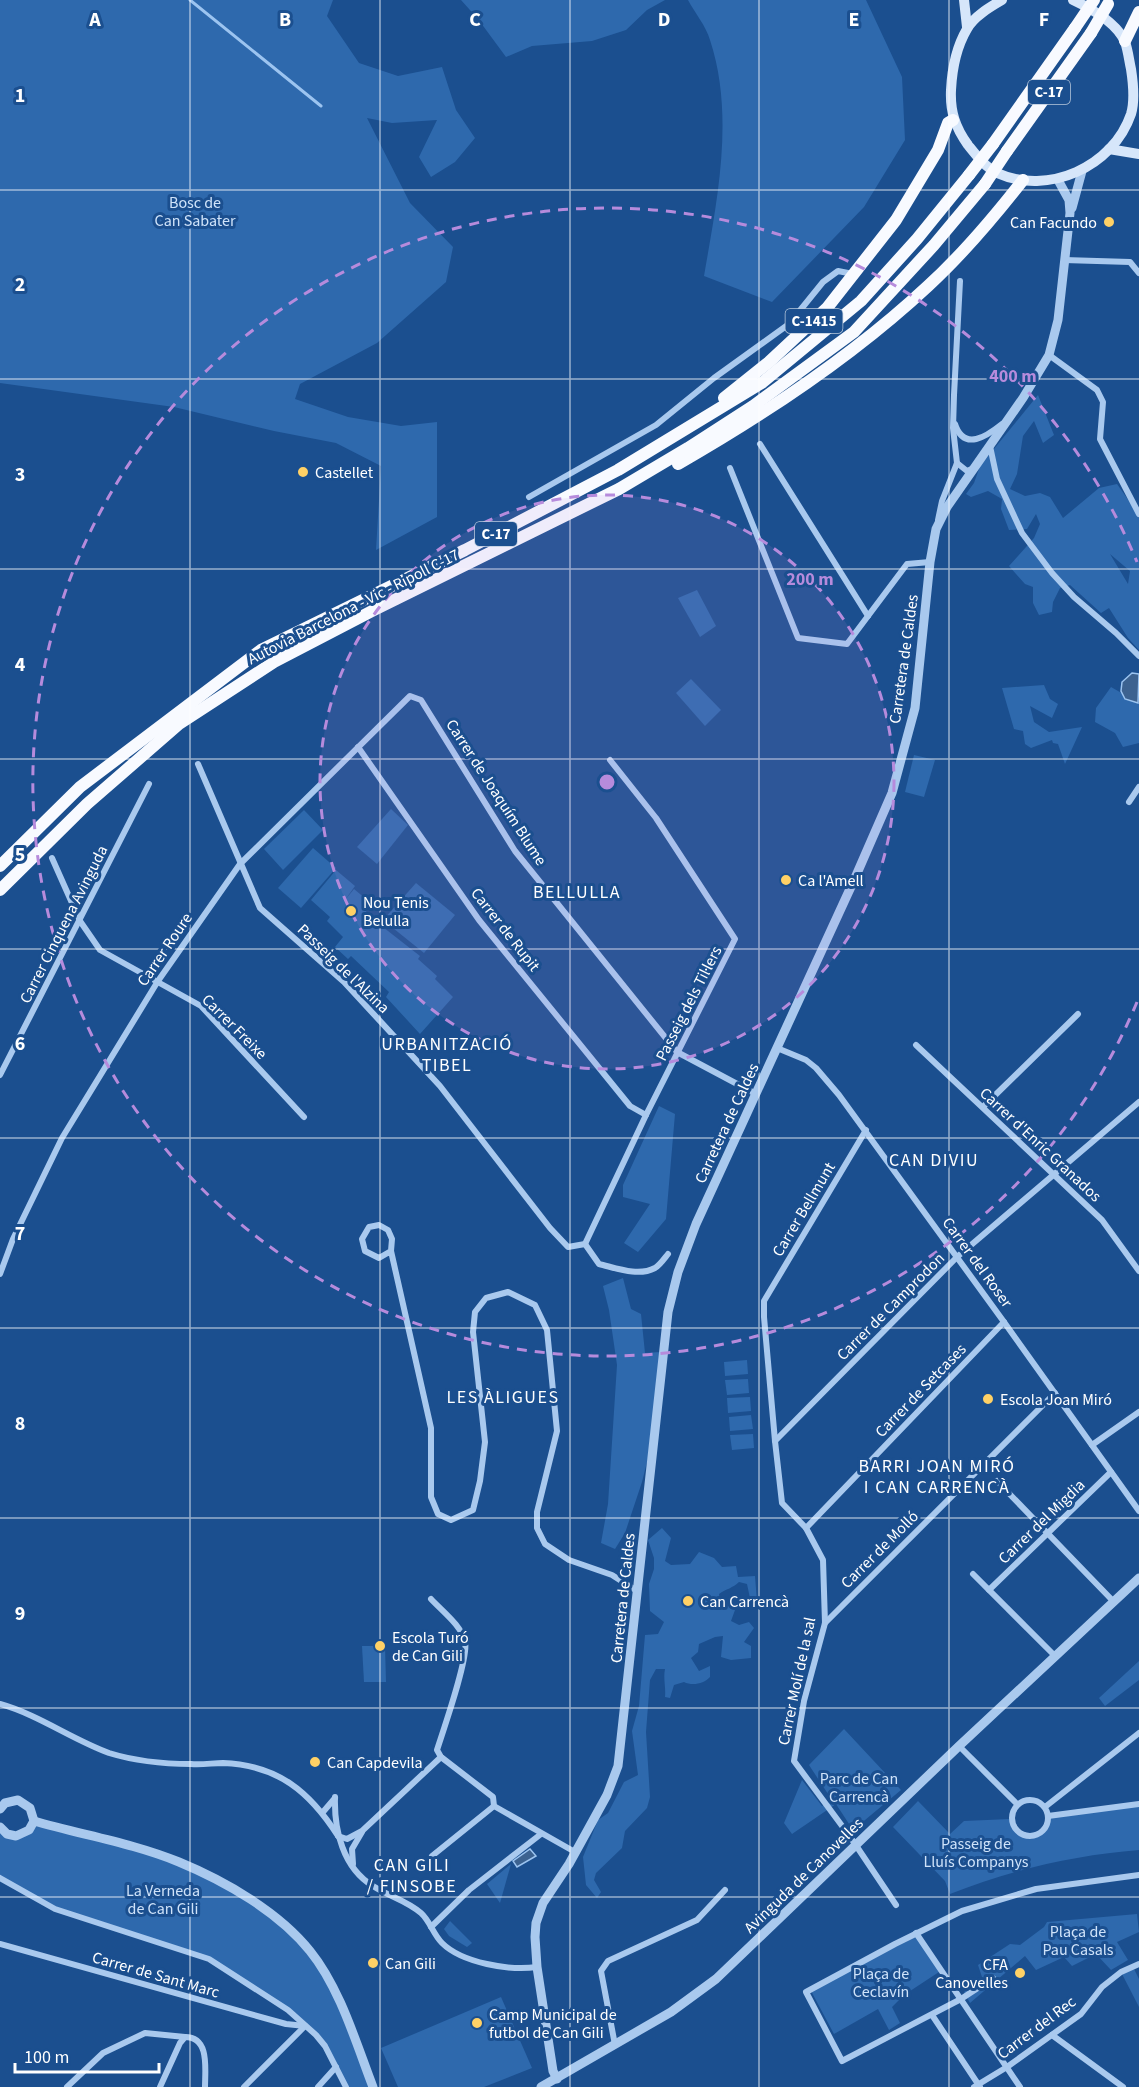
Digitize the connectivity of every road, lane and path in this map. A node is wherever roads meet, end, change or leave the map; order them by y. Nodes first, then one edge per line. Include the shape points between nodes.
1 (964, 0) edge
2 (1002, 0) edge
3 (1073, 0) edge
4 (1094, 0) edge
5 (1109, 2) edge
6 (1139, 12) edge
7 (968, 27) junction
8 (1125, 41) junction
9 (1135, 116) edge
10 (953, 120) junction
11 (1109, 150) junction
12 (1139, 154) edge
13 (1082, 171) junction
14 (1023, 180) junction
15 (1058, 180) junction
16 (1070, 213) junction
17 (1064, 260) junction
18 (1139, 273) edge
19 (854, 274) junction
20 (960, 281) dead end
21 (1049, 355) junction
22 (954, 418) junction
23 (1009, 419) junction
24 (760, 444) dead end
25 (990, 446) junction
26 (957, 463) junction
27 (730, 468) dead end
28 (974, 468) junction
29 (618, 470) junction
30 (619, 489) junction
31 (529, 497) dead end
32 (1139, 514) edge
33 (936, 530) junction
34 (930, 562) junction
35 (868, 616) junction
36 (1139, 656) edge
37 (421, 700) joint
38 (358, 747) junction
39 (610, 760) dead end
40 (198, 764) dead end
41 (148, 784) dead end
42 (1139, 787) edge
43 (1129, 802) dead end
44 (52, 858) dead end
45 (240, 864) junction
46 (0, 866) edge
47 (0, 890) edge
48 (80, 921) junction
49 (158, 981) junction
50 (1078, 1014) dead end
51 (916, 1045) dead end
52 (777, 1048) junction
53 (677, 1052) junction
54 (0, 1075) edge
55 (756, 1094) junction
56 (1139, 1102) edge
57 (983, 1107) junction
58 (646, 1115) junction
59 (304, 1117) dead end
60 (866, 1131) junction
61 (1054, 1174) junction
62 (585, 1244) junction
63 (391, 1251) junction
64 (668, 1254) dead end
65 (957, 1257) junction
66 (1139, 1271) edge
67 (0, 1274) edge
68 (764, 1301) joint
69 (1004, 1322) junction
70 (1055, 1393) junction
71 (1139, 1412) edge
72 (774, 1441) junction
73 (1092, 1445) junction
74 (1111, 1472) junction
75 (997, 1480) dead end
76 (1139, 1511) edge
77 (806, 1528) junction
78 (1047, 1534) junction
79 (973, 1574) dead end
80 (1139, 1578) edge
81 (989, 1590) junction
82 (637, 1591) junction
83 (431, 1599) dead end
84 (1114, 1602) junction
85 (825, 1623) junction
86 (1056, 1657) junction
87 (0, 1704) edge
88 (1139, 1733) edge
89 (959, 1746) junction
90 (441, 1757) junction
91 (1017, 1804) junction
92 (1139, 1804) edge
93 (494, 1806) junction
94 (1045, 1807) junction
95 (0, 1809) edge
96 (322, 1812) junction
97 (1048, 1816) junction
98 (34, 1821) junction
99 (0, 1827) edge
100 (362, 1831) junction
101 (541, 1834) junction
102 (338, 1836) junction
103 (856, 1845) junction
104 (575, 1852) junction
105 (432, 1856) dead end
106 (353, 1867) junction
107 (1139, 1875) edge
108 (0, 1878) edge
109 (725, 1890) dead end
110 (896, 1905) dead end
111 (431, 1927) junction
112 (916, 1934) junction
113 (0, 1944) edge
114 (1139, 1964) edge
115 (537, 1967) junction
116 (993, 1978) dead end
117 (962, 1999) junction
118 (932, 2015) junction
119 (305, 2026) junction
120 (1052, 2035) junction
121 (185, 2037) junction
122 (615, 2045) junction
123 (336, 2067) junction
124 (1007, 2067) junction
125 (557, 2079) junction
126 (977, 2086) edge
127 (68, 2087) edge
128 (160, 2087) edge
129 (205, 2087) edge
130 (244, 2087) edge
131 (318, 2087) edge
132 (346, 2087) edge
133 (373, 2087) edge
134 (541, 2087) edge
135 (1020, 2087) edge
136 (1123, 2087) edge

1 - 7 main road
2 - 7 main road
3 - 8 main road via 1095,11
4 - 29 highway, Autovia Barcelona - Vic - Ripoll C-17 / C-17, bridge via 969,175 917,239 852,308 763,382
5 - 30 highway, Autovia Barcelona - Vic - Ripoll C-17 / C-17, bridge via 985,184 854,332 753,405
6 - 8 highway
7 - 10 main road via 955,58 951,82
8 - 9 main road via 1133,78
9 - 11 main road
10 - 14 main road via 986,165
10 - 19 highway, C-1415 via 896,220
11 - 12 main road
11 - 13 main road
13 - 15 main road
13 - 16 street, Carretera de Caldes
14 - 15 main road
14 - 30 highway via 929,285 855,348 706,448
15 - 16 street via 1069,200
16 - 17 street, Carretera de Caldes
17 - 18 street via 1130,262
17 - 21 street, Carretera de Caldes via 1058,320
19 - 29 highway, C-1415 via 827,308 769,362 713,407
19 - 31 street via 838,271 823,282 789,324 656,425
20 - 22 street
21 - 23 street, Carretera de Caldes
21 - 32 street via 1097,390 1103,402 1100,439
22 - 23 street via 957,430 966,438 977,440
22 - 26 street
23 - 25 street, Carretera de Caldes
24 - 35 street
25 - 28 street, Carretera de Caldes
25 - 36 street via 997,479 1022,533 1074,597
26 - 28 street via 968,471
26 - 33 street
27 - 35 street via 798,638 847,644
28 - 33 street, Carretera de Caldes
29 - 46 highway, Autovia Barcelona - Vic - Ripoll C-17 / C-17 via 261,650 80,787
30 - 47 highway, Autovia Barcelona - Vic - Ripoll C-17 / C-17 via 274,662 179,724 87,804
33 - 34 street, Carretera de Caldes
34 - 35 street via 907,564
34 - 52 street, Carretera de Caldes via 915,708 892,793
37 - 38 street, Carrer Roure via 410,696
37 - 53 street, Carrer de Joaquím Blume via 515,851
38 - 45 street, Carrer Roure
38 - 58 street, Carrer de Rupit via 479,920 630,1106
39 - 53 street, Passeig dels Til·lers via 656,819 735,939
40 - 45 street, Passeig de l'Alzina
41 - 48 street, Carrer Cinquena Avinguda
42 - 43 street
44 - 48 street, Carrer Freixe
45 - 49 street, Carrer Roure
45 - 62 street, Passeig de l'Alzina via 260,908 344,982 433,1078 550,1228 568,1247
48 - 49 street, Carrer Freixe via 100,950
48 - 54 street, Carrer Cinquena Avinguda
49 - 59 street, Carrer Freixe via 201,1006
49 - 67 street, Carrer Roure via 62,1138
50 - 57 street
51 - 57 street, Carrer d'Enric Granados
52 - 55 street, Carretera de Caldes
52 - 60 street, Carrer del Roser via 807,1060 816,1068
53 - 55 street, Carrer de Joaquím Blume
53 - 58 street, Passeig dels Til·lers
55 - 82 street, Carretera de Caldes via 678,1272 671,1302
56 - 61 street, Carrer de Camprodon
57 - 61 street, Carrer d'Enric Granados
58 - 62 street, Passeig dels Til·lers
60 - 65 street, Carrer del Roser
60 - 68 street, Carrer Bellmunt
61 - 65 street, Carrer de Camprodon
61 - 66 street, Carrer d'Enric Granados via 1102,1220
62 - 64 street via 599,1264 625,1271 657,1267
63 - 63 street via 393,1239 388,1230 379,1225 369,1227 362,1239 365,1251 379,1258
63 - 82 street via 431,1428 430,1497 438,1514 451,1520 473,1510 485,1442 473,1332 475,1312 486,1298 508,1292 535,1305 547,1330 557,1431 537,1512 537,1528 545,1544 569,1560 612,1575
65 - 69 street, Carrer del Roser
65 - 72 street, Carrer de Camprodon
68 - 72 street, Carrer Molí de la sal
69 - 70 street, Carrer del Roser
69 - 77 street, Carrer de Setcases
70 - 73 street, Carrer del Roser
70 - 85 street, Carrer de Molló
71 - 73 street
72 - 77 street, Carrer Molí de la sal via 782,1503
73 - 74 street, Carrer del Roser
74 - 76 street, Carrer del Roser
74 - 78 street, Carrer del Migdia
75 - 78 street
77 - 85 street, Carrer Molí de la sal via 823,1560
78 - 81 street, Carrer del Migdia
78 - 84 street
79 - 81 street
80 - 84 street, Avinguda de Canovelles
81 - 86 street
82 - 104 street, Carretera de Caldes via 618,1766 607,1795
83 - 90 street via 466,1643 437,1750
84 - 86 street, Avinguda de Canovelles
85 - 103 street, Carrer Molí de la sal via 804,1701 794,1761
86 - 89 street, Avinguda de Canovelles
87 - 96 street via 24,1711 110,1753 149,1761 250,1766 281,1777
88 - 94 street
89 - 91 street
89 - 103 street, Avinguda de Canovelles
90 - 93 street via 493,1797
90 - 100 street
91 - 94 street via 1028,1799
91 - 97 street via 1012,1824 1024,1835 1042,1832
92 - 97 street
93 - 101 street
93 - 105 street
94 - 97 street
95 - 98 street via 5,1803 18,1800 30,1808
96 - 102 street
96 - 102 street via 335,1797
98 - 99 street via 29,1830 16,1836
98 - 133 street via 178,1862 251,1900 279,1920 310,1950 334,1988
100 - 102 street via 347,1839
100 - 106 street via 352,1849
101 - 104 street
101 - 111 street via 469,1890
102 - 106 street
103 - 110 street, Carrer Molí de la sal
103 - 122 street, Avinguda de Canovelles via 716,1979 671,2012
104 - 115 street, Carretera de Caldes via 543,1903 536,1923
106 - 111 street via 372,1886 420,1913
107 - 112 street via 1036,1890 962,1911
108 - 119 street via 55,1909 209,1959 288,2010
109 - 122 street via 697,1920 608,1961 601,1971
111 - 115 street via 451,1950 472,1959 504,1968
112 - 117 street
112 - 118 street via 806,1992 842,2061
113 - 119 street, Carrer de Sant Marc via 286,2024
114 - 120 street, Carrer del Rec via 1121,1972 1081,2014
115 - 125 street, Carretera de Caldes
116 - 117 street
117 - 118 street
117 - 124 street
118 - 126 street
119 - 123 street via 325,2046
119 - 130 street
120 - 124 street, Carrer del Rec
120 - 136 street
121 - 127 street via 145,2033 103,2053
121 - 128 street
121 - 129 street via 193,2037 204,2051
122 - 125 street, Avinguda de Canovelles
123 - 131 street
123 - 132 street
124 - 126 street, Carrer del Rec
124 - 135 street
125 - 134 street, Avinguda de Canovelles

